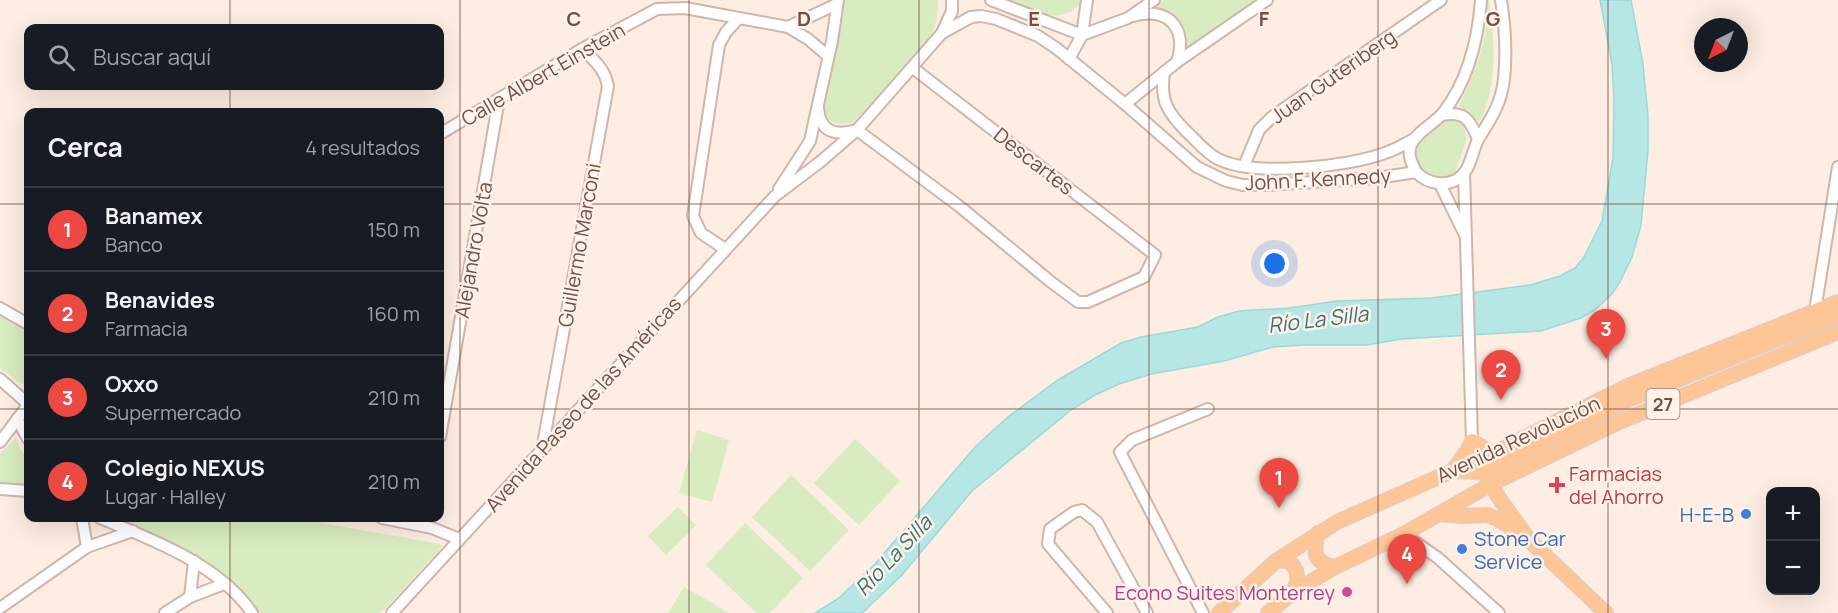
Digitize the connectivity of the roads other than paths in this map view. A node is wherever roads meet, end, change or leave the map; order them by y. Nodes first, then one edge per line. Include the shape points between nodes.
1 (952, 0) edge
2 (991, 0) edge
3 (1088, 0) edge
4 (1154, 0) edge
5 (1267, 0) edge
6 (1441, 0) edge
7 (1481, 0) edge
8 (1501, 0) edge
9 (837, 2) edge
10 (653, 4) edge
11 (739, 18) junction
12 (1128, 18) junction
13 (788, 27) junction
14 (942, 33) junction
15 (1082, 35) junction
16 (582, 49) junction
17 (828, 56) junction
18 (1069, 59) junction
19 (1177, 62) junction
20 (913, 68) junction
21 (1164, 72) junction
22 (499, 99) junction
23 (1125, 104) junction
24 (818, 108) junction
25 (1442, 115) junction
26 (857, 130) junction
27 (444, 132) edge
28 (1414, 139) junction
29 (1478, 139) junction
30 (1244, 166) junction
31 (1838, 167) edge
32 (1416, 172) junction
33 (1464, 173) junction
34 (1440, 184) junction
35 (775, 196) junction
36 (1465, 237) junction
37 (725, 249) junction
38 (1838, 302) edge
39 (0, 308) edge
40 (1815, 311) junction
41 (1838, 315) edge
42 (24, 322) edge
43 (1838, 332) edge
44 (0, 379) edge
45 (24, 400) edge
46 (24, 409) edge
47 (1208, 409) dead end
48 (444, 414) edge
49 (17, 419) junction
50 (24, 432) edge
51 (1472, 441) junction
52 (0, 442) edge
53 (542, 450) junction
54 (1492, 453) junction
55 (1516, 454) junction
56 (1452, 470) junction
57 (1484, 472) junction
58 (0, 489) edge
59 (24, 491) edge
60 (1439, 514) junction
61 (83, 522) edge
62 (110, 522) edge
63 (430, 523) edge
64 (133, 531) junction
65 (1318, 533) junction
66 (1404, 534) junction
67 (459, 539) junction
68 (1530, 541) junction
69 (87, 547) junction
70 (194, 561) junction
71 (1276, 561) junction
72 (1335, 567) junction
73 (224, 584) junction
74 (1292, 593) junction
75 (190, 597) junction
76 (0, 608) edge
77 (1487, 608) edge
78 (165, 613) edge
79 (252, 613) edge
80 (392, 613) edge
81 (1107, 613) edge
82 (1147, 613) edge
83 (1203, 613) edge
84 (1219, 613) edge
85 (1268, 613) edge
86 (1499, 613) edge
87 (1606, 613) edge

1 - 14 street via 952,11
2 - 15 street
3 - 15 street
4 - 12 street
5 - 19 street
6 - 30 street, Juan Guteriberg via 1272,117 1259,130
7 - 25 street via 1478,33 1467,68
8 - 29 street via 1506,51 1504,80 1494,116
9 - 13 street
9 - 17 street, Avenida Paseo de las Américas
10 - 11 street, Calle Albert Einstein
10 - 16 street, Calle Albert Einstein
11 - 13 street, Calle Albert Einstein
11 - 37 street via 719,45 693,216 701,233
12 - 15 street
12 - 19 street via 1150,13 1169,20 1178,29 1181,40
13 - 17 street, Calle Albert Einstein
14 - 18 street, Avenida Paseo de las Américas via 971,17 988,17 1038,36
14 - 20 street, Avenida Paseo de las Américas
15 - 18 street
16 - 22 street, Calle Albert Einstein
16 - 53 street, Guillermo Marconi via 601,68 608,86
17 - 24 street, Avenida Paseo de las Américas
18 - 23 street, Avenida Paseo de las Américas
19 - 21 street
20 - 26 street, Avenida Paseo de las Américas
20 - 26 street, Descartes via 1155,255 1144,277 1089,302 1078,302
21 - 23 street
21 - 30 street, John F. Kennedy via 1165,102 1174,118 1206,151 1218,159
22 - 27 street, Calle Albert Einstein
22 - 48 street, Alejandro Volta
23 - 32 street, John F. Kennedy via 1197,166 1234,183 1265,185
24 - 26 street via 830,131 844,134
24 - 35 street, Avenida Paseo de las Américas via 810,141
25 - 28 street
25 - 29 street via 1463,116
26 - 35 street, Avenida Paseo de las Américas
28 - 30 street, John F. Kennedy via 1370,158 1315,167
28 - 32 street via 1409,155
29 - 33 street
31 - 40 street
32 - 34 street, John F. Kennedy via 1427,181
33 - 34 street
33 - 36 street
34 - 36 street
35 - 37 street, Avenida Paseo de las Américas
36 - 51 street
37 - 53 street, Avenida Paseo de las Américas
38 - 40 main road, Avenida Revolución / 27
39 - 42 street
40 - 54 main road, Avenida Revolución / 27 via 1630,385
41 - 55 main road via 1630,399
43 - 57 main road, Avenida Revolución / 27 via 1619,422
44 - 45 street
46 - 49 street
47 - 83 street via 1132,440 1119,452
49 - 50 street
49 - 52 street
51 - 54 main road
51 - 56 main road
51 - 57 street
53 - 67 street, Avenida Paseo de las Américas
54 - 55 main road
54 - 57 main road, Avenida Revolución / 27
55 - 57 main road
56 - 57 main road
56 - 65 main road, Avenida Revolución
57 - 60 main road, Avenida Revolución / 27
57 - 68 main road
58 - 59 street
60 - 66 main road, Avenida Revolución / 27
60 - 68 main road via 1493,516
61 - 69 street
62 - 64 street
63 - 67 street
64 - 69 street
64 - 70 street
65 - 71 main road, Avenida Revolución
65 - 72 main road via 1315,554
66 - 72 main road, Avenida Revolución / 27
66 - 77 street via 1423,546
67 - 80 street, Avenida Paseo de las Américas
68 - 87 main road
69 - 76 street
70 - 73 street
70 - 75 street
71 - 74 main road via 1287,560 1296,570 1297,583
71 - 84 main road, Avenida Revolución
72 - 74 main road, Avenida Revolución / 27
73 - 75 street
73 - 79 street
74 - 85 main road, Avenida Revolución / 27
75 - 78 street
77 - 86 street
81 - 82 street via 1048,544 1050,529 1074,512 1082,510 1097,522

